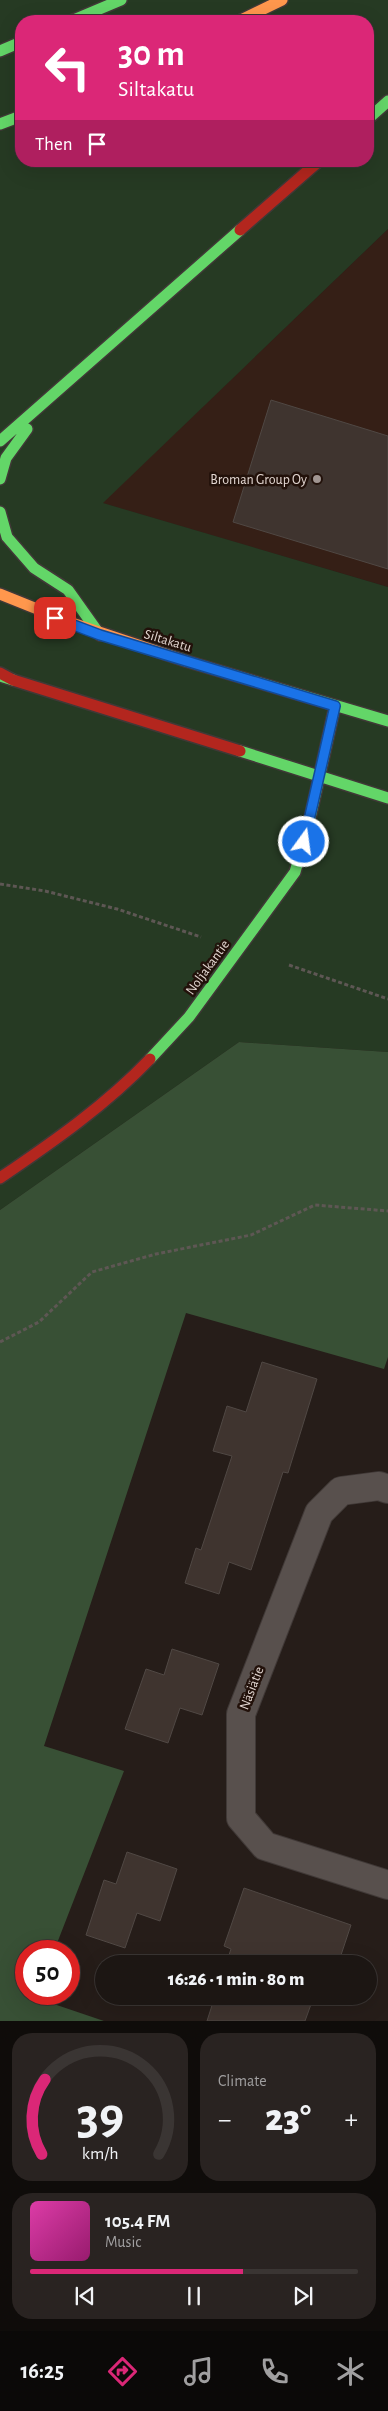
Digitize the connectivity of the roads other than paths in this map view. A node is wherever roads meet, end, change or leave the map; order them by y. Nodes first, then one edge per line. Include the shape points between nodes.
1 (121, 0) edge
2 (282, 0) edge
3 (85, 15) edge
4 (251, 15) edge
5 (15, 45) edge
6 (0, 51) edge
7 (388, 102) edge
8 (374, 114) edge
9 (15, 118) edge
10 (0, 124) edge
11 (312, 167) edge
12 (49, 399) junction
13 (0, 441) edge
14 (0, 479) edge
15 (0, 512) edge
16 (0, 594) edge
17 (100, 635) junction
18 (0, 674) edge
19 (335, 706) junction
20 (388, 721) edge
21 (319, 776) junction
22 (388, 798) edge
23 (0, 1178) edge
24 (388, 1489) edge
25 (388, 1885) edge

1 - 3 main road
2 - 4 main road
5 - 6 main road
7 - 8 main road
9 - 10 main road
11 - 12 main road
12 - 13 main road
12 - 14 main road via 6,458
15 - 17 main road via 8,537 34,568 68,590
16 - 17 main road, Siltakatu
17 - 19 main road, Siltakatu
18 - 21 main road
19 - 20 main road, Siltakatu
19 - 21 main road, Noljakantie
21 - 22 main road
21 - 23 main road, Noljakantie via 295,872 189,1017 126,1084 54,1141
24 - 25 street, Näsiätie via 379,1486 341,1491 319,1513 241,1714 240,1818 265,1846

